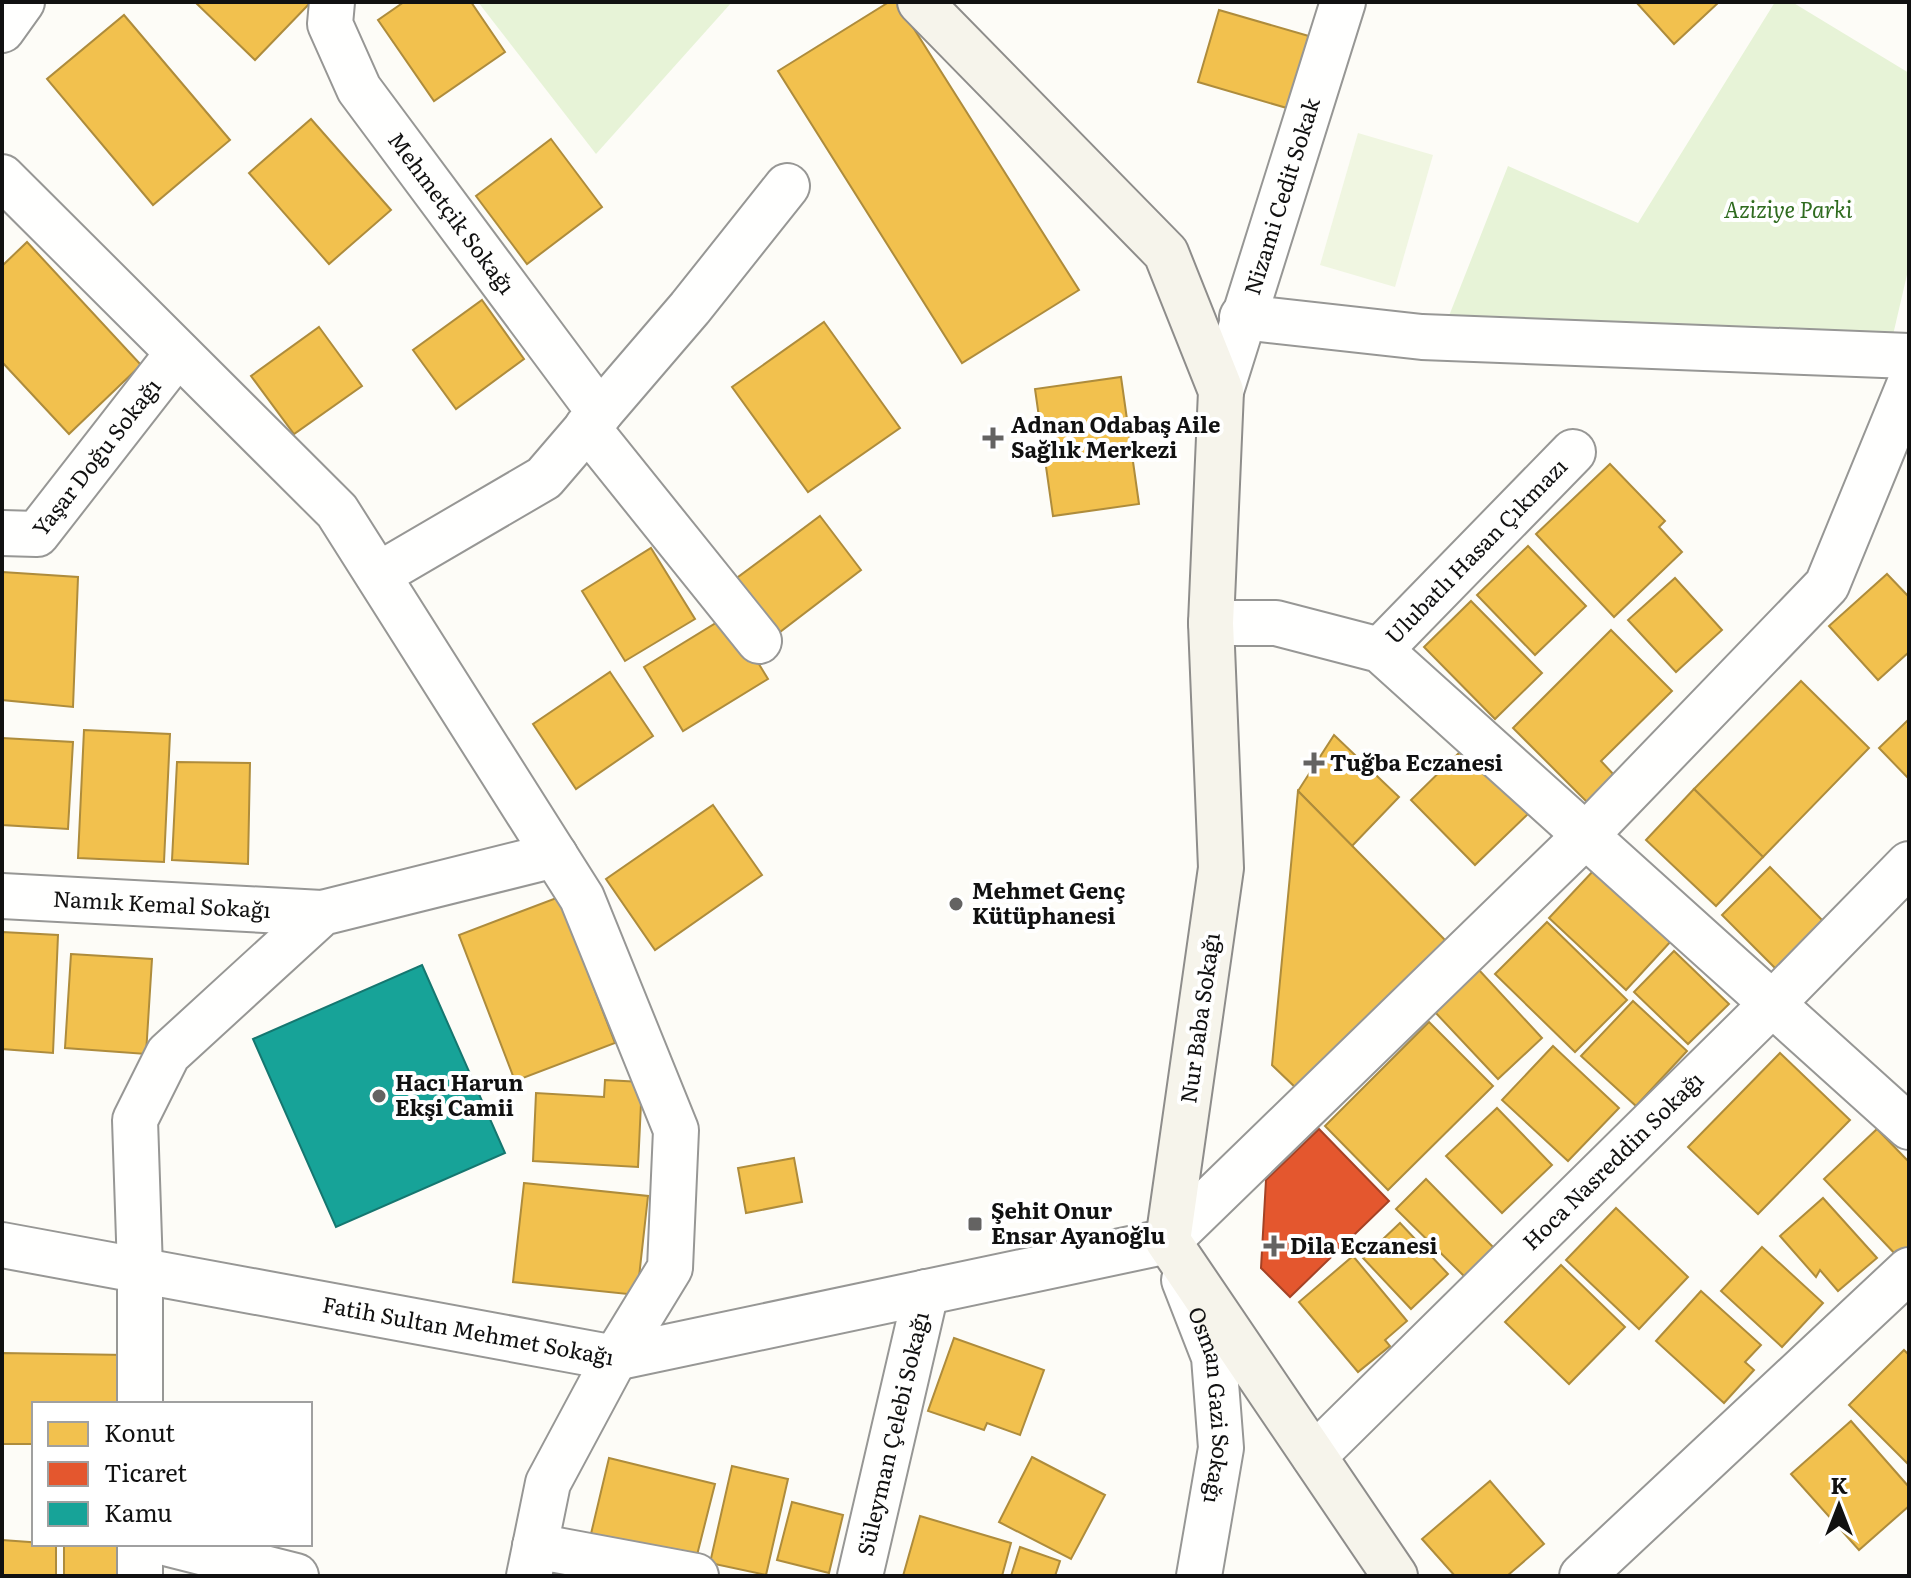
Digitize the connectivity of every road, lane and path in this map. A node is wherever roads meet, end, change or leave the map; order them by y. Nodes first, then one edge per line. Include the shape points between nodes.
1 (22, 2) edge
2 (332, 2) edge
3 (920, 2) edge
4 (1343, 2) edge
5 (2, 30) edge
6 (2, 177) edge
7 (787, 186) dead end
8 (1242, 317) junction
9 (178, 353) junction
10 (1909, 356) edge
11 (1909, 385) edge
12 (1221, 391) junction
13 (594, 420) junction
14 (1573, 452) dead end
15 (2, 533) edge
16 (378, 575) junction
17 (1211, 623) junction
18 (759, 641) dead end
19 (1380, 650) junction
20 (1586, 835) junction
21 (555, 855) junction
22 (1909, 864) edge
23 (2, 896) edge
24 (322, 913) junction
25 (1772, 1004) junction
26 (1909, 1127) edge
27 (1168, 1241) junction
28 (2, 1245) edge
29 (140, 1269) junction
30 (1909, 1270) edge
31 (926, 1292) junction
32 (615, 1358) junction
33 (140, 1402) edge
34 (1314, 1456) junction
35 (140, 1546) edge
36 (177, 1546) edge
37 (532, 1561) edge
38 (140, 1576) edge
39 (296, 1576) edge
40 (696, 1576) edge
41 (860, 1576) edge
42 (1199, 1576) edge
43 (1395, 1576) edge
44 (1582, 1576) edge

1 - 5 street
2 - 13 street, Mehmetçik Sokağı via 330,24 359,89
3 - 12 main road via 1166,253
4 - 8 street, Nizami Cedit Sokak
6 - 9 street
7 - 13 street
8 - 10 street via 1422,337
8 - 12 street, Nizami Cedit Sokak
9 - 15 street, Yaşar Doğu Sokağı via 37,534
9 - 16 street via 337,511
11 - 20 street via 1827,585
12 - 17 main road, Nur Baba Sokağı
13 - 16 street via 544,478
13 - 18 street, Mehmetçik Sokağı
14 - 19 street, Ulubatlı Hasan Çıkmazı
16 - 21 street
17 - 19 street via 1276,623
17 - 27 main road, Nur Baba Sokağı via 1221,868
19 - 20 street
20 - 25 street
20 - 27 street
21 - 24 street
21 - 32 street via 582,898 676,1130 670,1268
22 - 25 street, Hoca Nasreddin Sokağı
23 - 24 street, Namık Kemal Sokağı
24 - 29 street via 168,1054 135,1120
25 - 26 street
25 - 34 street, Hoca Nasreddin Sokağı
27 - 31 street, Fatih Sultan Mehmet Sokağı
27 - 34 main road
27 - 42 street, Osman Gazi Sokağı via 1214,1357 1221,1448
28 - 29 street, Fatih Sultan Mehmet Sokağı
29 - 32 street, Fatih Sultan Mehmet Sokağı
29 - 33 street
30 - 44 street
31 - 32 street, Fatih Sultan Mehmet Sokağı
31 - 41 street, Süleyman Çelebi Sokağı
32 - 37 street via 548,1483
34 - 43 main road
35 - 38 street
36 - 39 street
37 - 40 street

